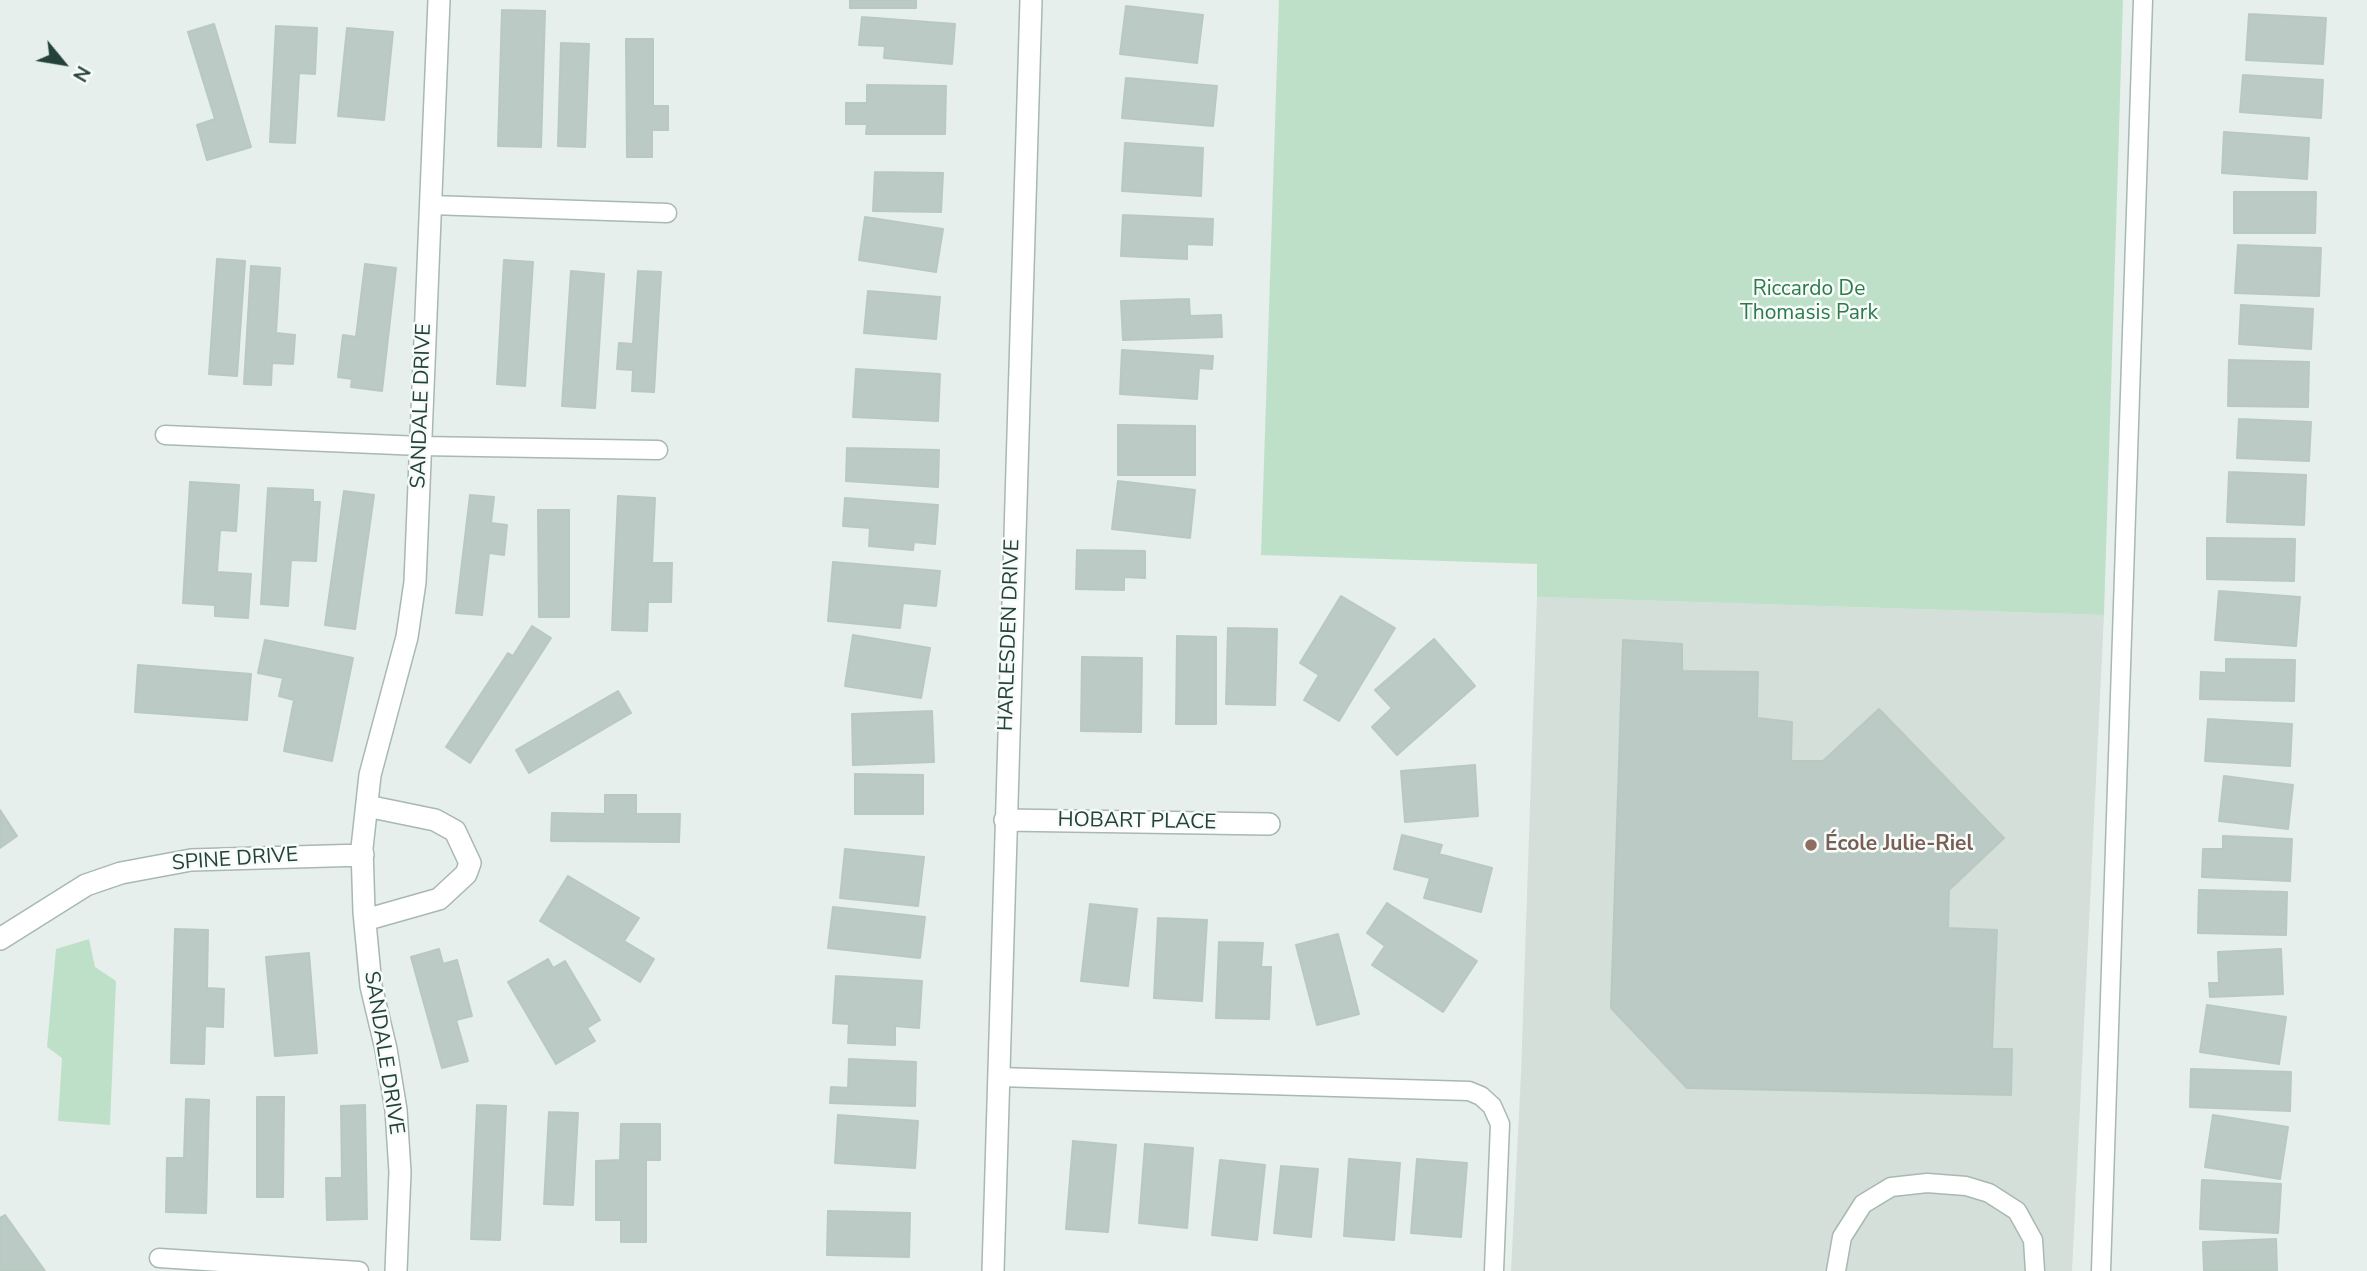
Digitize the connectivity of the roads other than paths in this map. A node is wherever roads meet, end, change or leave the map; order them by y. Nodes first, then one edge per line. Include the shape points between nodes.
1 (439, 0) edge
2 (1031, 0) edge
3 (2143, 0) edge
4 (430, 205) junction
5 (667, 213) dead end
6 (165, 435) dead end
7 (421, 446) junction
8 (658, 450) dead end
9 (367, 806) junction
10 (1005, 820) junction
11 (1269, 824) dead end
12 (363, 855) junction
13 (365, 920) junction
14 (0, 939) edge
15 (998, 1077) junction
16 (159, 1258) dead end
17 (359, 1271) edge
18 (396, 1271) edge
19 (993, 1271) edge
20 (1494, 1271) edge
21 (1836, 1271) edge
22 (2035, 1271) edge
23 (2101, 1271) edge

1 - 4 street, SANDALE DRIVE
2 - 10 street, HARLESDEN DRIVE
3 - 23 lane
4 - 5 lane
4 - 7 street, SANDALE DRIVE
6 - 7 lane
7 - 8 lane
7 - 9 street, SANDALE DRIVE via 409,623 370,775
9 - 12 street, SANDALE DRIVE
9 - 13 street via 435,820 455,831 470,863 467,874 439,900
10 - 11 street, HOBART PLACE
10 - 15 street, HARLESDEN DRIVE
12 - 13 street, SANDALE DRIVE
12 - 14 street, SPINE DRIVE via 191,860 121,873 86,886
13 - 18 street, SANDALE DRIVE via 372,986 396,1110 400,1172
15 - 19 street, HARLESDEN DRIVE
15 - 20 lane via 1469,1091 1492,1106 1500,1125
16 - 17 lane
21 - 22 lane via 1842,1237 1863,1204 1891,1187 1927,1183 1978,1189 2017,1211 2033,1240

